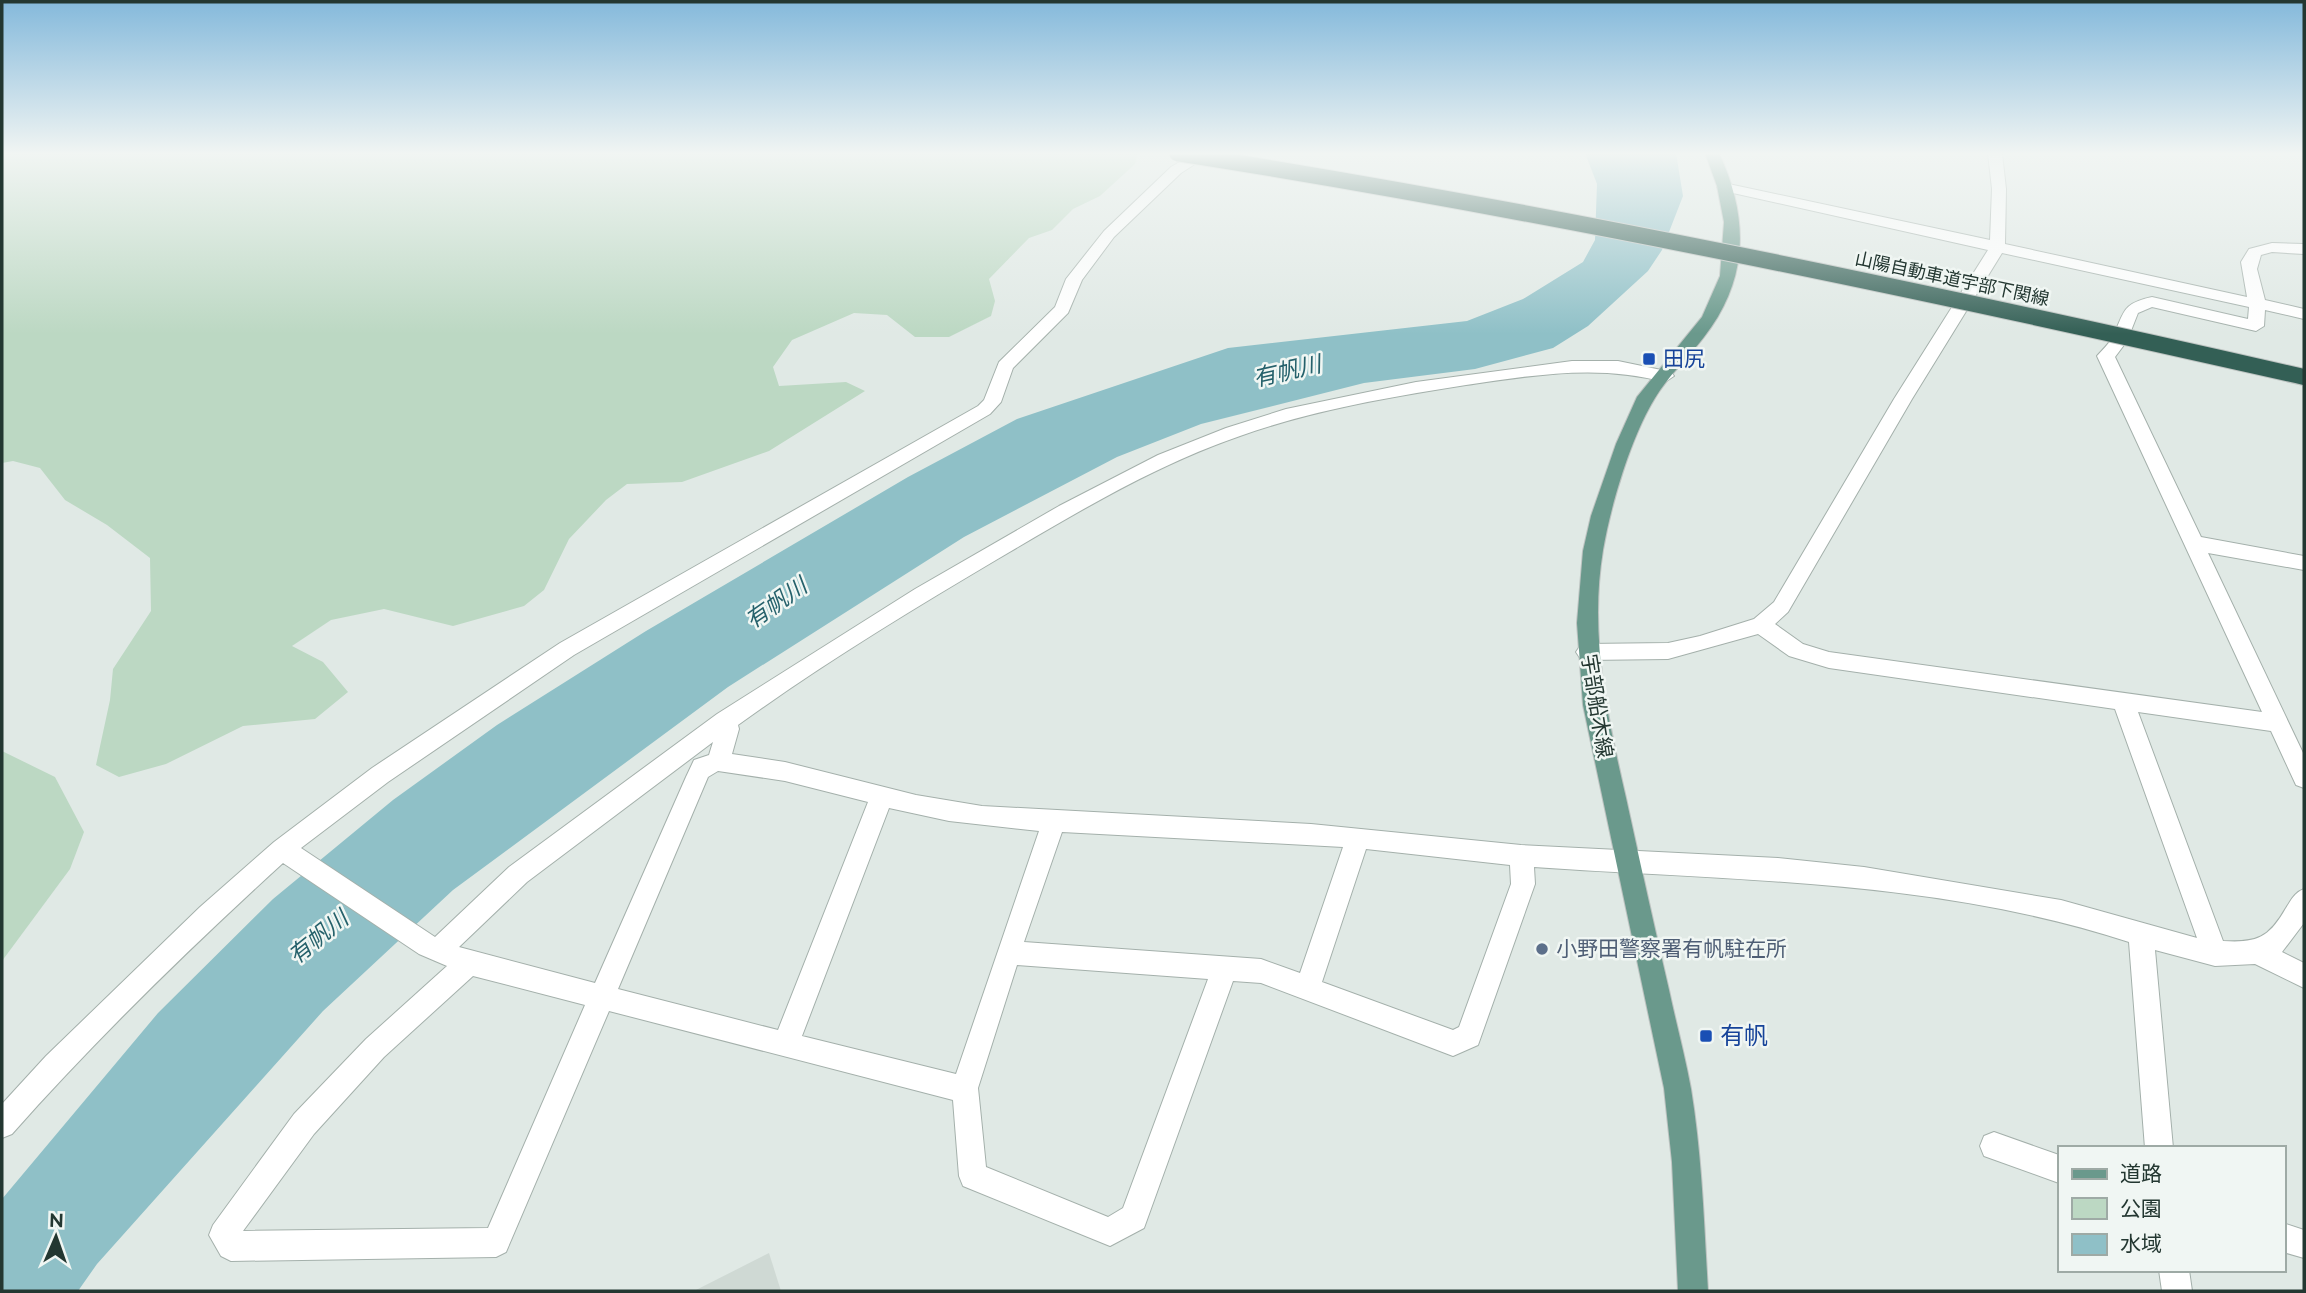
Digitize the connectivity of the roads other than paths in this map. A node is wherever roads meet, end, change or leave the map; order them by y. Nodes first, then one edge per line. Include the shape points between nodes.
1 (1130, 213) edge
2 (1532, 213) edge
3 (1729, 213) edge
4 (1842, 213) edge
5 (1998, 213) edge
6 (1997, 248) junction
7 (2304, 249) edge
8 (2257, 304) junction
9 (2304, 314) edge
10 (1665, 376) junction
11 (2304, 377) edge
12 (2194, 543) junction
13 (2304, 563) edge
14 (1761, 625) junction
15 (1587, 652) junction
16 (2123, 701) junction
17 (725, 720) junction
18 (2278, 723) junction
19 (718, 762) junction
20 (2304, 778) edge
21 (882, 796) junction
22 (1055, 820) junction
23 (1359, 838) junction
24 (287, 852) junction
25 (1521, 856) junction
26 (1626, 861) junction
27 (2304, 900) edge
28 (2141, 933) junction
29 (433, 948) junction
30 (2257, 952) junction
31 (1008, 953) junction
32 (2215, 954) junction
33 (469, 963) junction
34 (1225, 968) junction
35 (2304, 976) edge
36 (1308, 987) junction
37 (603, 998) junction
38 (785, 1045) junction
39 (965, 1088) junction
40 (2, 1124) edge
41 (1994, 1146) dead end
42 (2159, 1146) edge
43 (2058, 1169) edge
44 (2285, 1238) edge
45 (2304, 1244) edge
46 (2174, 1272) edge
47 (1693, 1291) edge
48 (2177, 1291) edge

1 - 24 street via 1074,278 1062,309 1006,366 992,402 984,410 567,649 380,775
2 - 11 highway, 山陽自動車道宇部下関線, bridge via 1856,277
3 - 10 main road, 宇部船木線 via 1729,270 1723,292
4 - 6 street
5 - 6 street
6 - 8 street
6 - 14 street via 1806,568 1781,607
7 - 8 street via 2267,248 2250,257
8 - 9 street
8 - 12 street via 2256,326 2152,302 2139,304 2130,311 2119,340 2106,356
10 - 15 main road, 宇部船木線 via 1644,401 1606,492 1590,566
10 - 17 street via 1601,363 1547,368 1367,395 1231,432 1067,509
12 - 13 street
12 - 18 street
14 - 15 street via 1668,651
14 - 16 street via 1796,650 1829,660
15 - 26 main road, 宇部船木線
16 - 18 street
16 - 32 street
17 - 19 street via 728,729
17 - 29 street via 494,895
18 - 20 street
19 - 21 street via 817,778
19 - 37 street via 702,767 696,776
21 - 22 street via 978,816
21 - 38 street
22 - 23 street
22 - 31 street
23 - 25 street
23 - 36 street
24 - 29 street
24 - 40 street via 55,1065
25 - 26 street
25 - 36 street via 1523,884 1469,1036 1453,1043
26 - 28 street via 1744,865 1860,877 1999,899
26 - 47 main road, 宇部船木線 via 1677,1088
27 - 30 street via 2276,945
28 - 32 street
28 - 42 street
29 - 33 street
30 - 32 street
30 - 35 street
31 - 34 street
31 - 39 street
33 - 37 street
33 - 37 street via 375,1048 304,1124 223,1235 231,1246 496,1242
34 - 36 street via 1261,971
34 - 39 street via 1135,1219 1110,1232 973,1176
37 - 38 street
38 - 39 street
41 - 43 street
44 - 45 street
46 - 48 street

